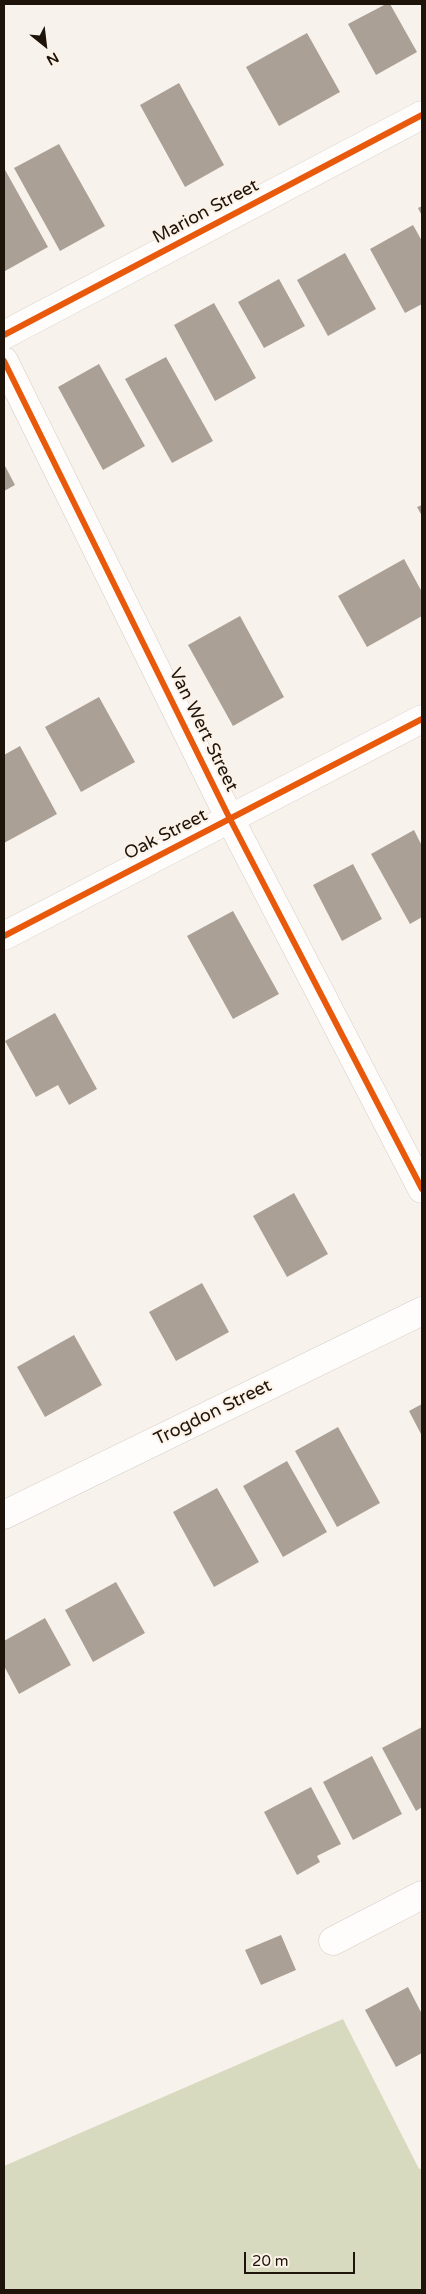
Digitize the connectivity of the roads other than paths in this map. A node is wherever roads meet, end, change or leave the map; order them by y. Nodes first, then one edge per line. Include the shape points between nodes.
1 (422, 115) edge
2 (4, 335) edge
3 (4, 361) edge
4 (422, 719) edge
5 (230, 819) junction
6 (4, 936) edge
7 (422, 1189) edge
8 (422, 1311) edge
9 (4, 1515) edge
10 (422, 1895) edge
11 (333, 1941) dead end

1 - 2 street, Marion Street
3 - 5 street, Van Wert Street
4 - 5 street, Oak Street
5 - 6 street, Oak Street
5 - 7 street, Van Wert Street
8 - 9 street, Trogdon Street
10 - 11 street

